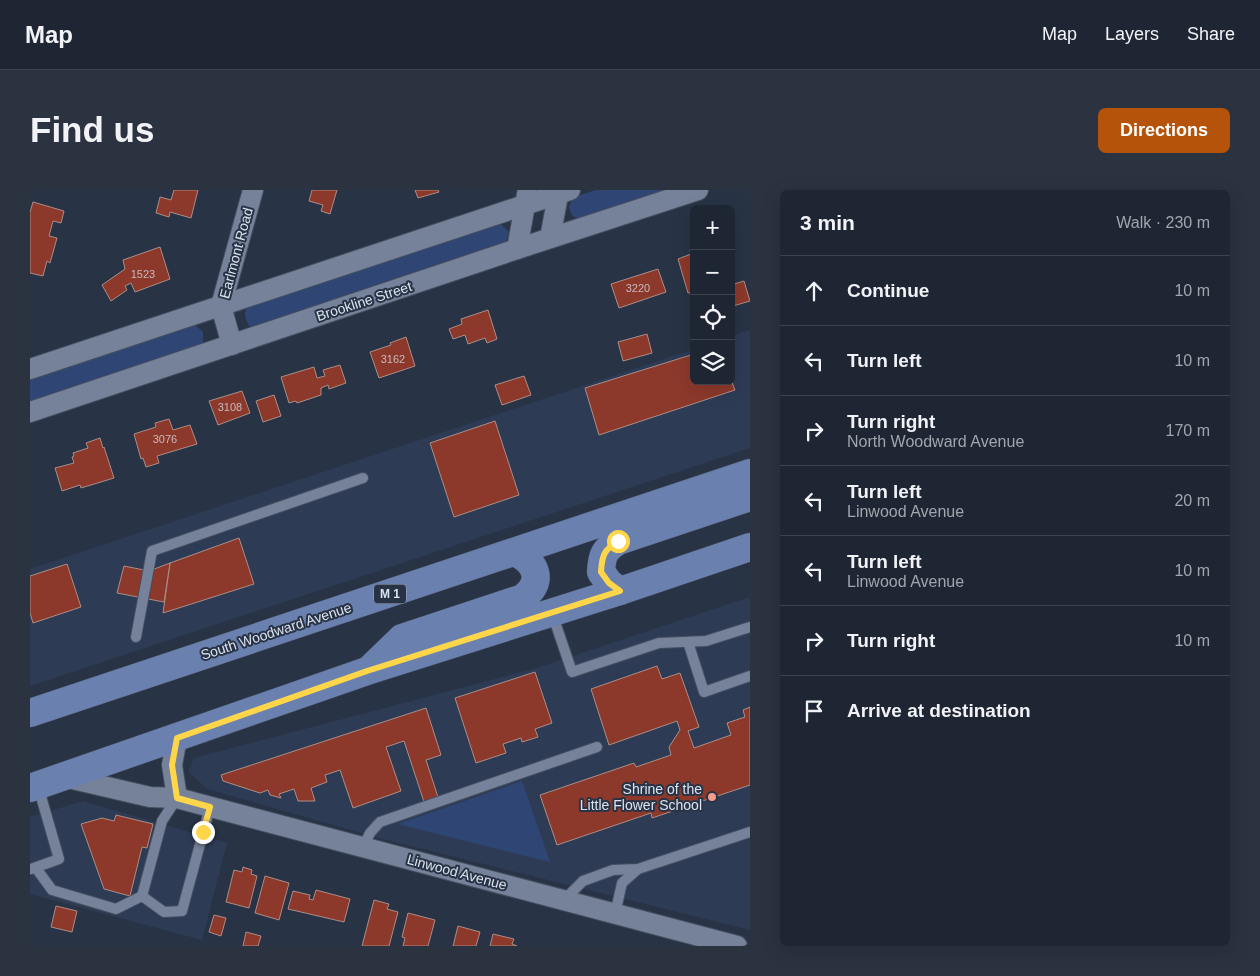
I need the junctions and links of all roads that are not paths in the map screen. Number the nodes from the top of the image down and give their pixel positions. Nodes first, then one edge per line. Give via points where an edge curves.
1 (253, 190) edge
2 (698, 190) edge
3 (562, 191) edge
4 (526, 198) edge
5 (550, 238) junction
6 (517, 249) junction
7 (221, 306) junction
8 (232, 345) junction
9 (30, 368) edge
10 (30, 412) edge
11 (750, 473) edge
12 (363, 478) dead end
13 (750, 497) edge
14 (750, 547) edge
15 (515, 552) junction
16 (620, 591) junction
17 (552, 612) junction
18 (750, 627) edge
19 (136, 637) dead end
20 (688, 642) junction
21 (367, 671) junction
22 (750, 676) edge
23 (30, 713) edge
24 (177, 738) junction
25 (597, 747) dead end
26 (64, 777) junction
27 (34, 787) edge
28 (177, 798) junction
29 (210, 807) junction
30 (750, 832) edge
31 (363, 847) junction
32 (33, 869) edge
33 (638, 870) junction
34 (142, 896) junction
35 (564, 900) junction
36 (615, 914) junction
37 (737, 946) edge

1 - 7 street, Earlmont Road
2 - 5 street, Brookline Street
3 - 4 street
3 - 5 street
4 - 6 street
4 - 7 street
5 - 6 street, Brookline Street
6 - 8 street, Brookline Street
7 - 8 street, Earlmont Road
7 - 9 street
8 - 10 street, Brookline Street
11 - 15 main road, South Woodward Avenue / M 1
12 - 19 lane via 152,551
13 - 16 main road via 610,546 604,553 601,572
14 - 16 main road
15 - 21 main road via 533,566 536,574 532,591 523,598 402,638
15 - 23 main road, South Woodward Avenue / M 1
16 - 17 main road
17 - 20 lane via 572,672 659,643
17 - 21 main road
18 - 20 lane via 706,641
20 - 22 lane via 704,692
21 - 24 main road
24 - 26 main road
24 - 28 street via 172,765
25 - 31 lane via 380,822
26 - 27 main road
26 - 28 street, Linwood Avenue via 150,797
27 - 32 lane via 59,859
28 - 29 street, Linwood Avenue
28 - 34 lane via 162,822
29 - 31 street, Linwood Avenue
29 - 34 lane via 182,911 164,912
30 - 33 lane
31 - 35 street, Linwood Avenue
32 - 34 lane via 52,890 116,909
33 - 35 lane via 613,870 583,881
33 - 36 lane via 622,884
35 - 36 street, Linwood Avenue
36 - 37 street, Linwood Avenue

